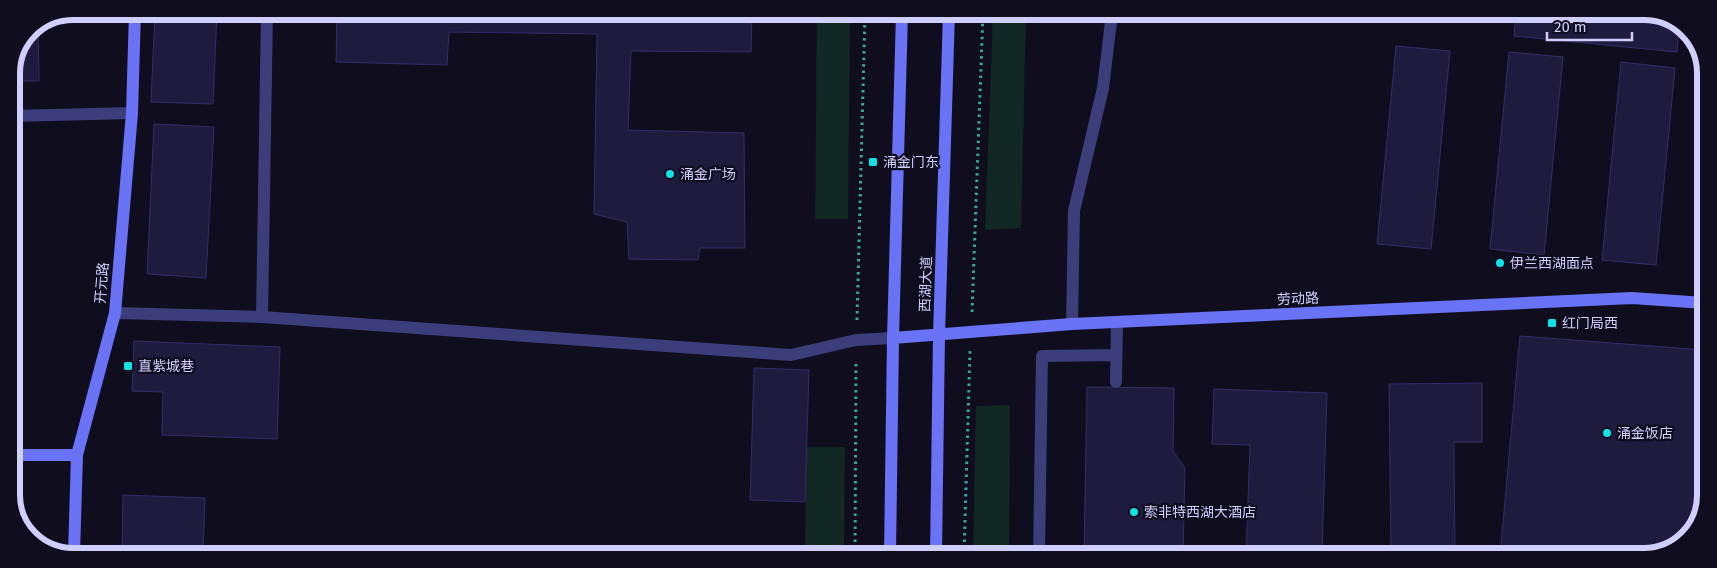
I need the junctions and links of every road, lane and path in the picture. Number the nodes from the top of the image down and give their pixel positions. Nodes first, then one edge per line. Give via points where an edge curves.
1 (135, 20) edge
2 (267, 20) edge
3 (865, 20) edge
4 (902, 20) edge
5 (949, 20) edge
6 (983, 20) edge
7 (1111, 20) edge
8 (132, 113) junction
9 (20, 116) edge
10 (1697, 303) edge
11 (115, 313) junction
12 (262, 317) junction
13 (1117, 322) junction
14 (1072, 324) junction
15 (971, 332) junction
16 (939, 335) junction
17 (893, 338) junction
18 (856, 340) junction
19 (1116, 355) junction
20 (1116, 382) dead end
21 (20, 455) edge
22 (77, 456) junction
23 (74, 548) edge
24 (855, 548) edge
25 (890, 548) edge
26 (936, 548) edge
27 (964, 548) edge
28 (1039, 548) edge

1 - 8 street, 开元路
2 - 12 street
3 - 18 path
4 - 17 street
5 - 16 street, 西湖大道
6 - 15 path
7 - 14 street via 1103,88 1074,211
8 - 9 street
8 - 11 street, 开元路
10 - 13 street, 劳动路 via 1632,298
11 - 12 street
11 - 22 street, 开元路
12 - 18 street via 792,355
13 - 14 street, 劳动路
13 - 19 street
14 - 15 street, 劳动路
15 - 16 street, 劳动路
15 - 27 path
16 - 17 street, 劳动路
16 - 26 street, 西湖大道
17 - 18 street
17 - 25 street
18 - 24 path
19 - 20 street
19 - 28 street via 1042,356
21 - 22 street
22 - 23 street, 开元路

